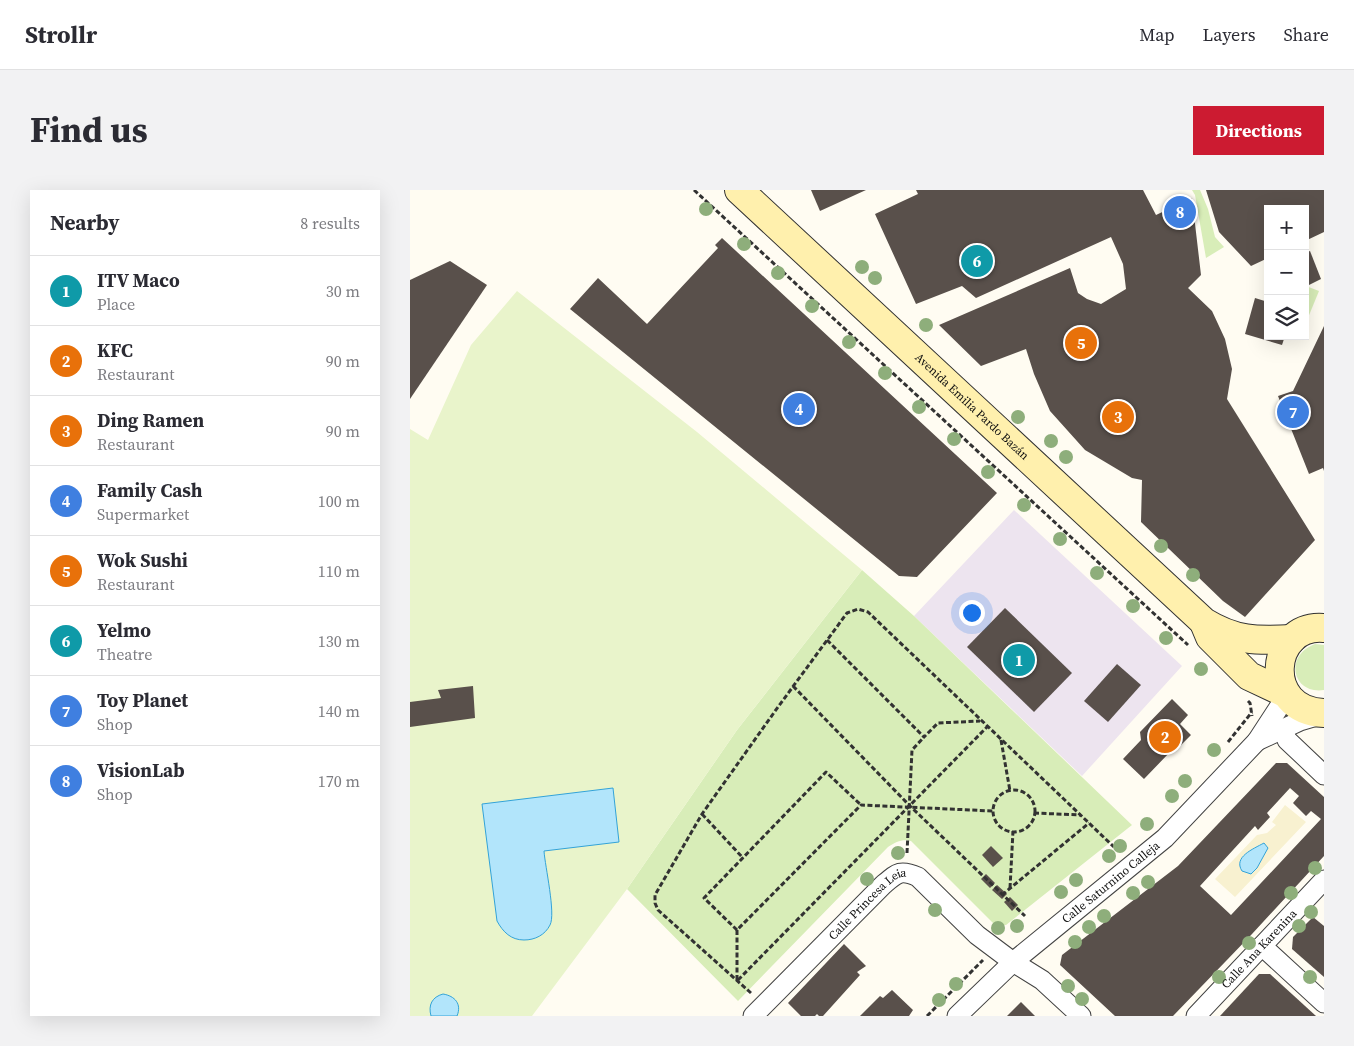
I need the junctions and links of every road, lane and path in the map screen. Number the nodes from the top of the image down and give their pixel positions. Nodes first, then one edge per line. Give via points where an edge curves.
1 (694, 190) edge
2 (739, 190) edge
3 (1204, 622) junction
4 (1323, 628) edge
5 (1292, 639) junction
6 (827, 640) junction
7 (1189, 646) dead end
8 (793, 686) junction
9 (1286, 694) junction
10 (1243, 696) dead end
11 (1252, 712) junction
12 (1324, 713) edge
13 (981, 721) junction
14 (988, 726) junction
15 (1284, 729) junction
16 (924, 737) junction
17 (1001, 739) junction
18 (1257, 741) junction
19 (1224, 747) dead end
20 (1324, 775) edge
21 (1010, 791) junction
22 (861, 805) junction
23 (910, 806) junction
24 (993, 811) junction
25 (1034, 813) junction
26 (702, 814) junction
27 (1081, 815) junction
28 (1089, 823) junction
29 (1013, 831) junction
30 (1114, 847) dead end
31 (907, 853) dead end
32 (743, 858) junction
33 (1324, 880) edge
34 (1010, 888) junction
35 (1002, 895) junction
36 (1025, 916) dead end
37 (737, 930) junction
38 (1262, 946) junction
39 (996, 950) junction
40 (1013, 962) junction
41 (737, 980) junction
42 (755, 997) dead end
43 (1324, 1003) edge
44 (753, 1016) edge
45 (927, 1016) edge
46 (957, 1016) edge
47 (1081, 1016) edge
48 (1196, 1016) edge

1 - 7 path
2 - 3 street, Avenida Emilia Pardo Bazán
3 - 5 street, Avenida Emilia Pardo Bazán via 1232,636 1259,641
3 - 9 street, Avenida Emilia Pardo Bazán via 1210,638 1249,676
4 - 5 street via 1310,629
5 - 9 street via 1283,653 1279,670
6 - 8 path
6 - 13 path via 847,613 858,609 868,612
6 - 16 path
8 - 23 path
8 - 26 path
9 - 12 street, Avenida Emilia Pardo Bazán via 1302,709
9 - 18 street, Calle Saturnino Calleja
10 - 11 path via 1250,703
11 - 18 path
11 - 19 path
12 - 15 street, Calle Saturnino Calleja
13 - 14 path
13 - 16 path via 938,723
14 - 17 path
14 - 23 path
15 - 18 street, Calle Saturnino Calleja
15 - 20 street via 1287,740
16 - 23 path via 912,750
17 - 21 path
17 - 27 path
18 - 40 street, Calle Saturnino Calleja via 1164,838
21 - 24 path via 997,798
21 - 25 path via 1021,791 1027,795 1032,800
22 - 23 path
22 - 32 path via 826,772
22 - 37 path
23 - 24 path
23 - 31 path
23 - 35 path
23 - 41 path
24 - 29 path via 1003,829
25 - 27 path
25 - 29 path via 1029,825 1023,830
26 - 32 path
26 - 41 path via 655,895 655,903 658,910
27 - 28 path
28 - 30 path
28 - 34 path
29 - 34 path
32 - 37 path via 704,898
33 - 38 street, Calle Ana Karenina
34 - 35 path
35 - 36 path
37 - 41 path
38 - 43 street
38 - 48 street, Calle Ana Karenina
39 - 40 street, Calle Princesa Leia
39 - 44 street, Calle Princesa Leia via 918,876 897,873
39 - 45 path
40 - 46 street, Calle Saturnino Calleja
40 - 47 street, Calle Princesa Leia via 1042,980
41 - 42 path

